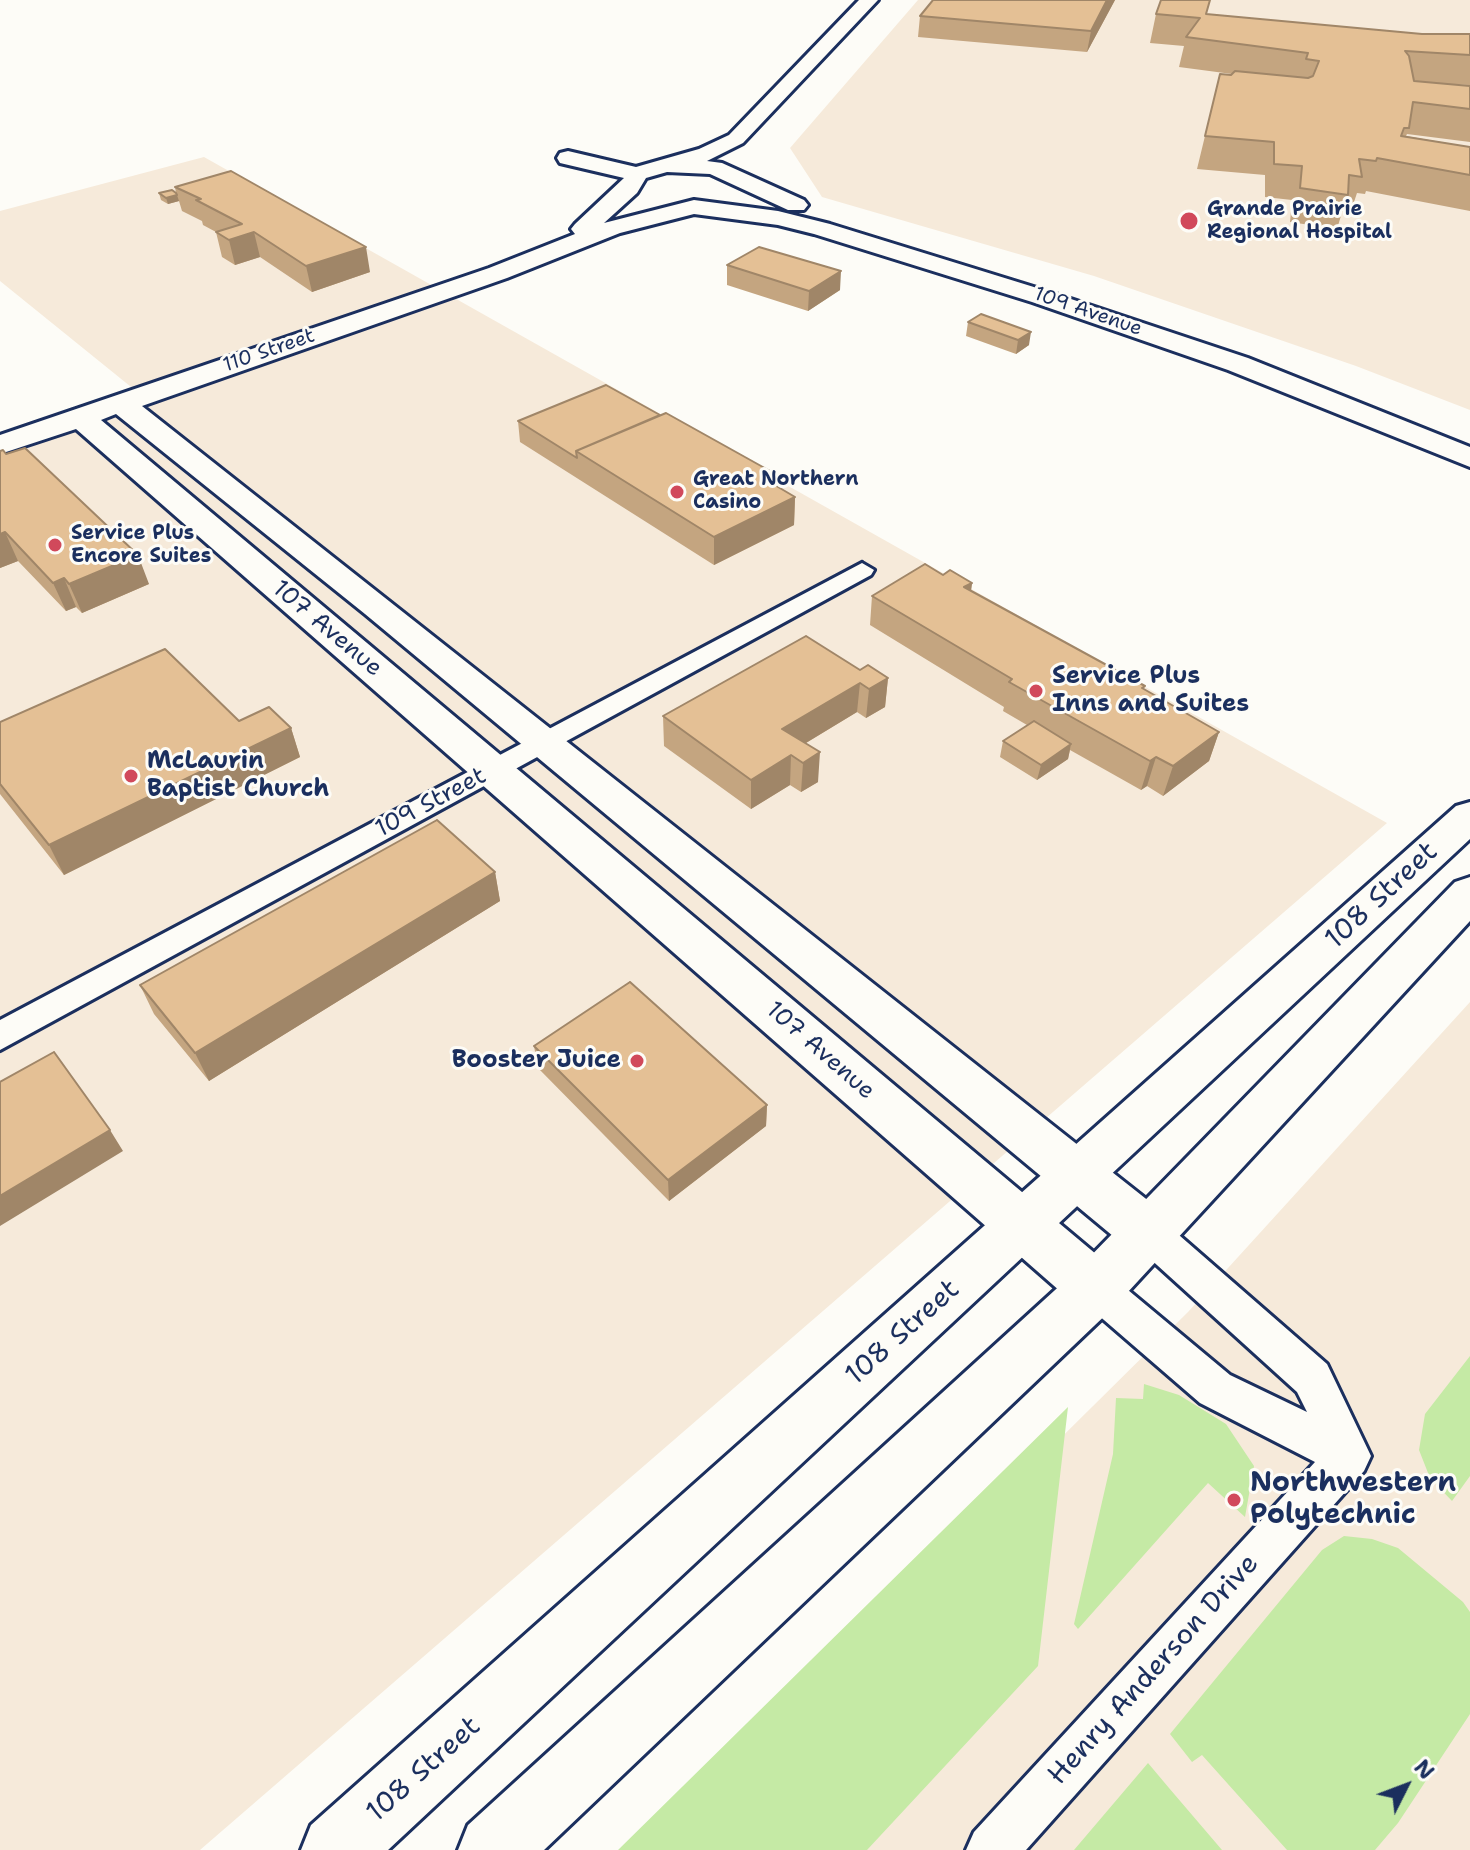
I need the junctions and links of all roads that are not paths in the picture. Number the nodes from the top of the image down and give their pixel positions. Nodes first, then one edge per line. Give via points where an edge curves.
1 (876, 5) edge
2 (818, 85) dead end
3 (568, 158) dead end
4 (666, 165) junction
5 (742, 175) junction
6 (633, 181) junction
7 (694, 207) junction
8 (537, 258) junction
9 (120, 403) junction
10 (80, 417) junction
11 (1470, 432) edge
12 (0, 445) edge
13 (1470, 458) edge
14 (322, 563) junction
15 (862, 570) dead end
16 (543, 743) junction
17 (493, 770) junction
18 (1470, 816) edge
19 (1470, 893) edge
20 (0, 1036) edge
21 (1078, 1175) junction
22 (1023, 1226) junction
23 (1150, 1234) junction
24 (1096, 1288) junction
25 (1349, 1456) junction
26 (336, 1850) edge
27 (493, 1850) edge
28 (992, 1850) edge

1 - 2 street
1 - 4 street via 736,139
3 - 6 street, 109 Avenue
4 - 5 street, 109 Avenue
4 - 6 street
5 - 7 street via 731,196
5 - 11 street, 109 Avenue via 794,205 1140,309
6 - 7 street, 109 Avenue via 632,194 652,203
6 - 8 street, 110 Street via 585,228
7 - 8 street, 110 Street via 640,218
7 - 13 street, 109 Avenue via 822,229 1041,297 1238,364
8 - 9 street, 110 Street
9 - 10 street, 110 Street
9 - 14 street, 107 Avenue
10 - 12 street, 110 Street
10 - 14 street via 130,430 268,538
10 - 17 street, 107 Avenue
14 - 16 street, 107 Avenue
15 - 16 street, 109 Street
16 - 17 street, 109 Street
16 - 21 street, 107 Avenue
17 - 20 street, 109 Street
17 - 22 street, 107 Avenue
18 - 21 street, 108 Street
19 - 23 street
21 - 22 street, 108 Street
21 - 23 street, 107 Avenue
22 - 24 street, 107 Avenue
22 - 26 street, 108 Street
23 - 24 street
23 - 25 street via 1312,1378
24 - 25 street, 107 Avenue via 1215,1389
24 - 27 street
25 - 28 street, Henry Anderson Drive

